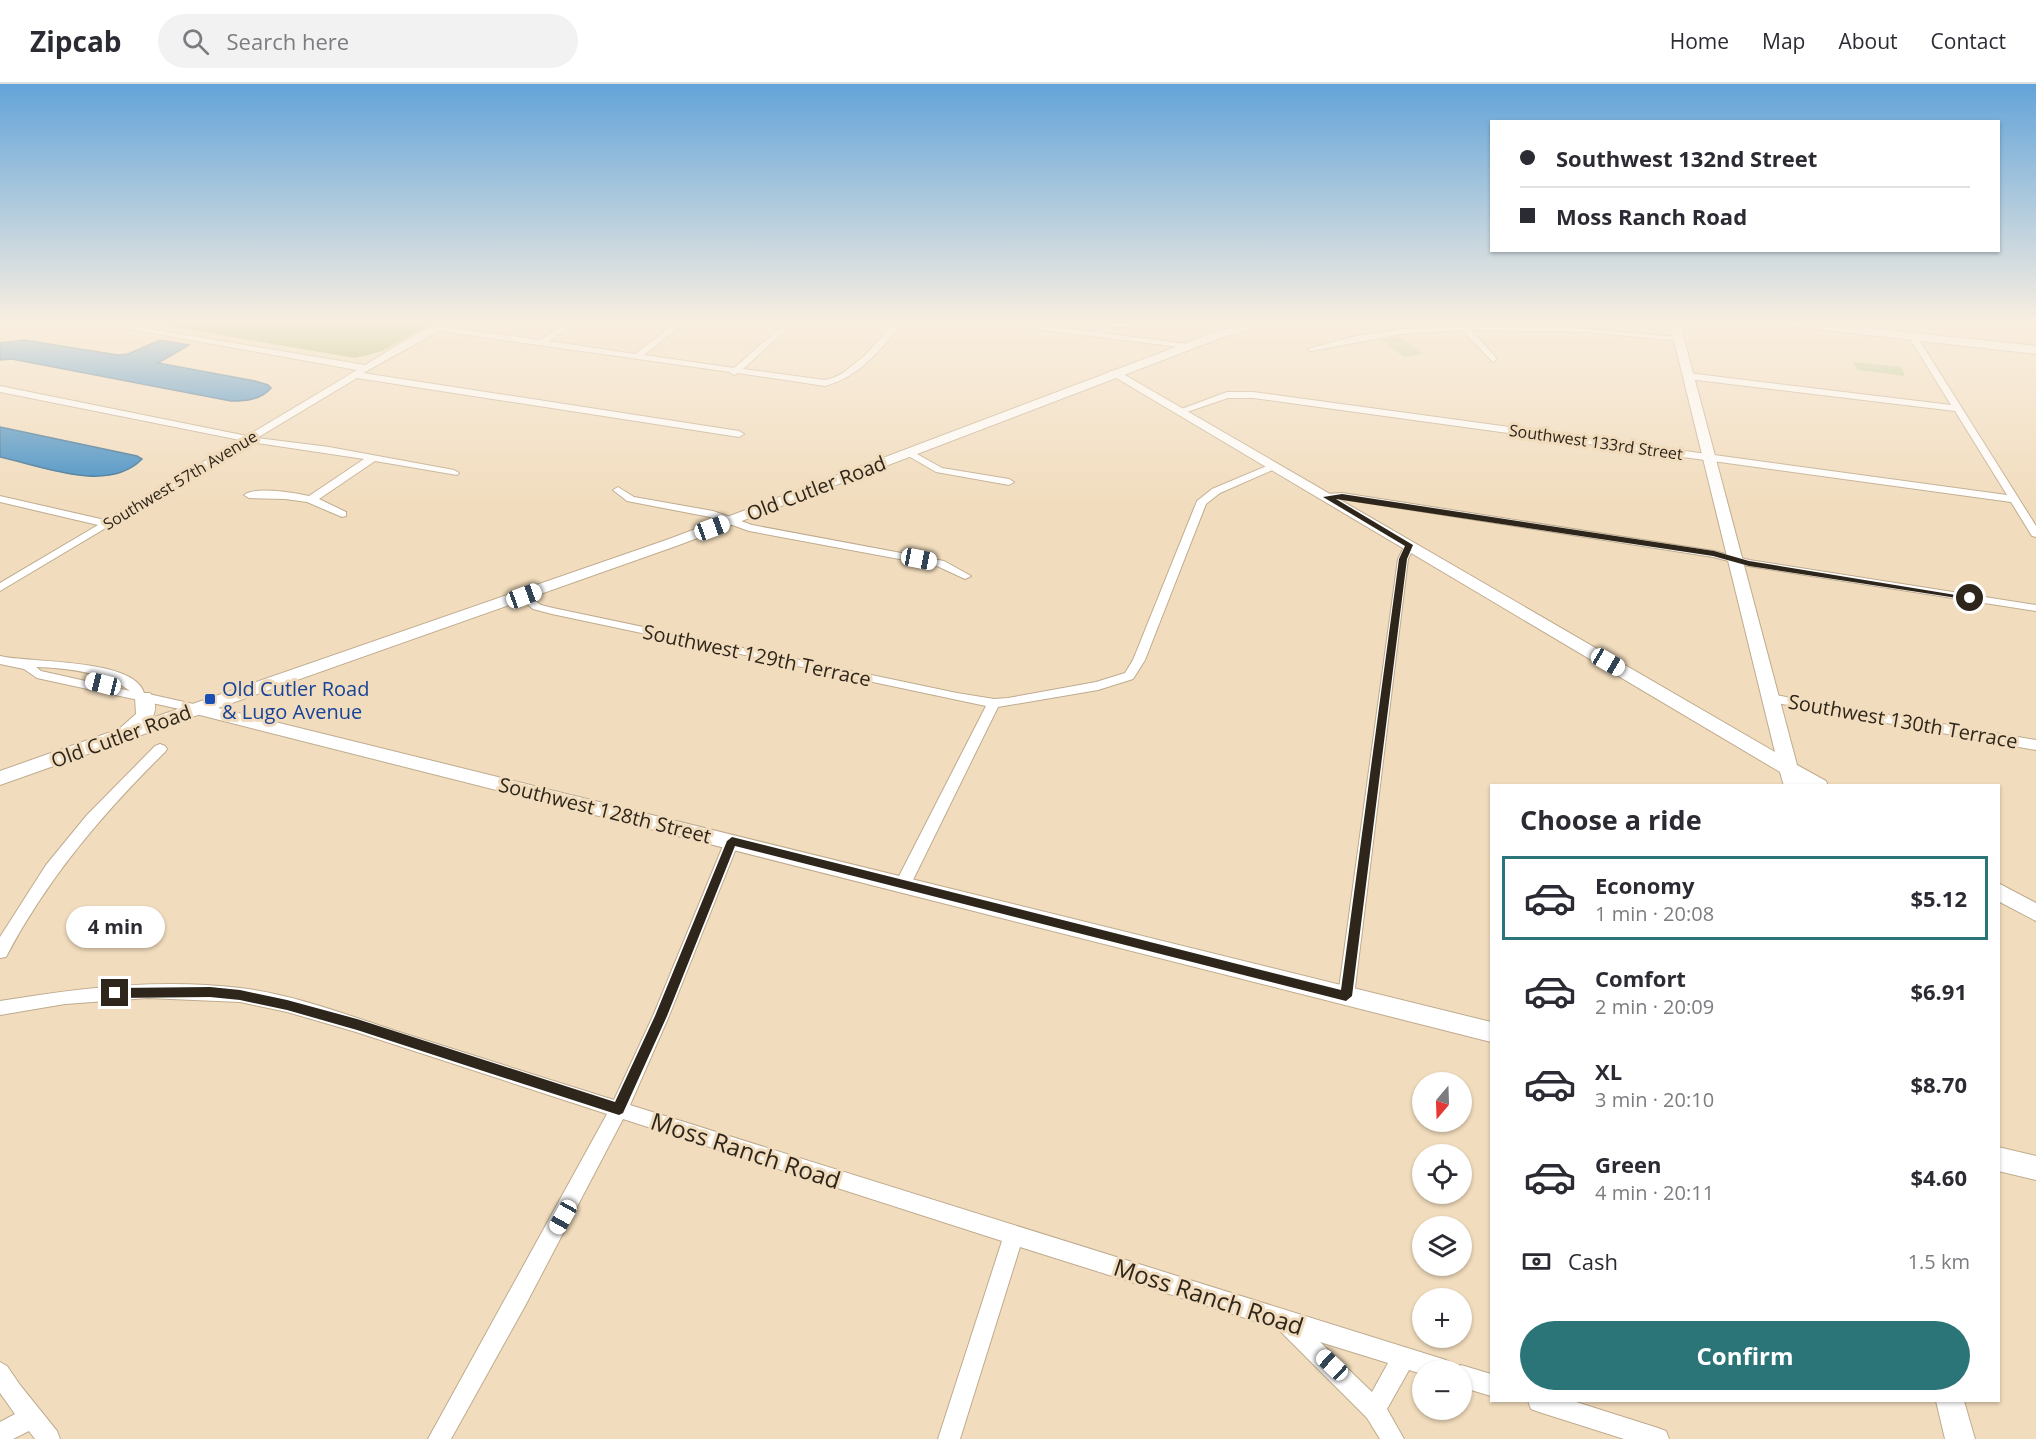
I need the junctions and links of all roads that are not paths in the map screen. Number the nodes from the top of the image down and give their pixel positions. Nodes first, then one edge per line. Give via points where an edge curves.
1 (343, 383) edge
2 (410, 383) edge
3 (1088, 383) edge
4 (1132, 383) edge
5 (1690, 383) edge
6 (1747, 383) edge
7 (1943, 383) edge
8 (0, 389) edge
9 (1959, 409) junction
10 (1181, 411) junction
11 (739, 434) dead end
12 (249, 439) junction
13 (908, 453) junction
14 (1708, 457) junction
15 (374, 458) junction
16 (1274, 466) junction
17 (454, 472) dead end
18 (1009, 482) dead end
19 (618, 490) dead end
20 (249, 495) dead end
21 (1327, 497) junction
22 (0, 499) edge
23 (2014, 499) junction
24 (311, 500) junction
25 (342, 514) dead end
26 (731, 521) junction
27 (108, 524) junction
28 (2036, 534) edge
29 (1410, 545) junction
30 (1734, 560) junction
31 (965, 576) dead end
32 (0, 588) edge
33 (524, 596) junction
34 (2036, 608) edge
35 (0, 660) edge
36 (15, 664) junction
37 (137, 695) junction
38 (1769, 698) junction
39 (994, 703) junction
40 (198, 709) junction
41 (119, 738) junction
42 (2036, 745) edge
43 (160, 749) dead end
44 (1787, 767) junction
45 (0, 778) edge
46 (1791, 784) edge
47 (1816, 784) edge
48 (732, 841) junction
49 (903, 884) junction
50 (2000, 892) edge
51 (2036, 913) edge
52 (0, 952) edge
53 (1346, 996) junction
54 (0, 1008) edge
55 (1490, 1032) edge
56 (619, 1109) junction
57 (2000, 1159) edge
58 (2036, 1168) edge
59 (1014, 1234) junction
60 (1281, 1318) junction
61 (1405, 1358) junction
62 (1412, 1360) edge
63 (0, 1373) edge
64 (1472, 1380) edge
65 (1490, 1386) edge
66 (1542, 1402) edge
67 (1950, 1402) edge
68 (1375, 1410) junction
69 (31, 1418) junction
70 (0, 1434) edge
71 (49, 1439) edge
72 (439, 1439) edge
73 (948, 1439) edge
74 (1393, 1439) edge
75 (1658, 1439) edge
76 (1960, 1439) edge

1 - 12 street, Southwest 57th Avenue
2 - 11 street
3 - 13 main road, Old Cutler Road
4 - 10 street
5 - 14 street
6 - 9 street
7 - 9 street
8 - 12 street
9 - 23 street
10 - 14 street, Southwest 133rd Street via 1227,395 1245,394
10 - 16 street
12 - 15 street
12 - 27 street, Southwest 57th Avenue
13 - 18 street via 944,472
13 - 26 main road, Old Cutler Road
14 - 23 street, Southwest 133rd Street
14 - 30 street
15 - 17 street
15 - 24 street
16 - 21 street
16 - 39 street, Southwest 129th Terrace via 1216,491 1201,503 1139,660 1129,676 1098,686
19 - 26 street via 631,499
20 - 24 street via 280,494
21 - 29 street
21 - 30 street
22 - 27 street
23 - 28 street
24 - 25 street
26 - 31 street via 749,528 940,563
26 - 33 main road, Old Cutler Road
27 - 32 street, Southwest 57th Avenue
29 - 44 street
29 - 53 street via 1403,559
30 - 34 street
30 - 38 street
33 - 39 street, Southwest 129th Terrace via 537,607 552,611
33 - 40 main road, Old Cutler Road
35 - 36 street, Southwest 128th Street
36 - 37 street, Southwest 128th Street via 37,674 112,693
36 - 37 street, Southwest 128th Street via 59,664 118,678 136,688
37 - 40 street, Southwest 128th Street
37 - 41 main road via 147,707 145,714
38 - 42 street, Southwest 130th Terrace
38 - 44 street
39 - 49 street
40 - 41 main road, Old Cutler Road
40 - 48 street, Southwest 128th Street
41 - 45 main road, Old Cutler Road
43 - 52 street via 111,796 76,838
44 - 46 street
44 - 47 street
48 - 49 street, Southwest 128th Street
48 - 56 street
49 - 53 street, Southwest 128th Street
50 - 51 street
53 - 55 street, Southwest 128th Street
54 - 56 street, Moss Ranch Road via 65,997 148,991 240,995 357,1025
56 - 59 street, Moss Ranch Road
56 - 72 street
57 - 58 street
59 - 60 street, Moss Ranch Road
59 - 73 street
60 - 61 street, Moss Ranch Road
60 - 68 street
61 - 62 street, Moss Ranch Road
61 - 68 street
63 - 69 street
64 - 65 street
66 - 75 street
67 - 76 street
68 - 74 street
69 - 70 street
69 - 71 street

